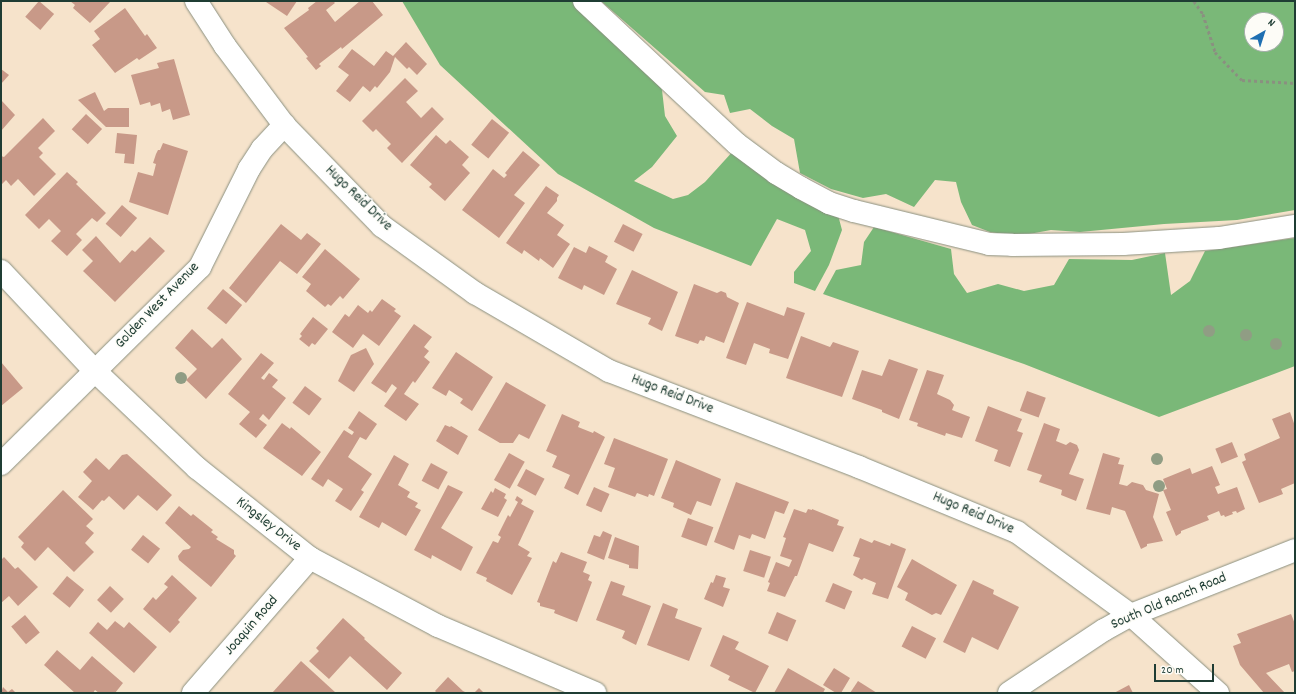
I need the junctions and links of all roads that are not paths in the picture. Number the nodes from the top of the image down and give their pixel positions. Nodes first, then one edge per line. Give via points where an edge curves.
1 (196, 1) edge
2 (584, 1) edge
3 (284, 125) junction
4 (1295, 226) edge
5 (1, 271) edge
6 (95, 371) junction
7 (1, 464) edge
8 (1295, 550) edge
9 (310, 558) junction
10 (1131, 615) junction
11 (587, 692) edge
12 (193, 693) edge
13 (1009, 693) edge
14 (1218, 693) edge

1 - 3 street, Hugo Reid Drive via 225,46
2 - 4 street via 737,144 801,188 829,203 854,211 989,244 1012,245 1123,244 1219,238
3 - 6 street, Golden West Avenue via 262,149 249,169 200,267
3 - 10 street, Hugo Reid Drive via 382,226 475,293 502,309 610,371 859,467 1017,532
5 - 6 street, Kingsley Drive
6 - 7 street, Golden West Avenue
6 - 9 street, Kingsley Drive via 198,468
8 - 10 street, South Old Ranch Road
9 - 11 street, Kingsley Drive via 438,626
9 - 12 street, Joaquin Road
10 - 13 street, South Old Ranch Road
10 - 14 street, Hugo Reid Drive

